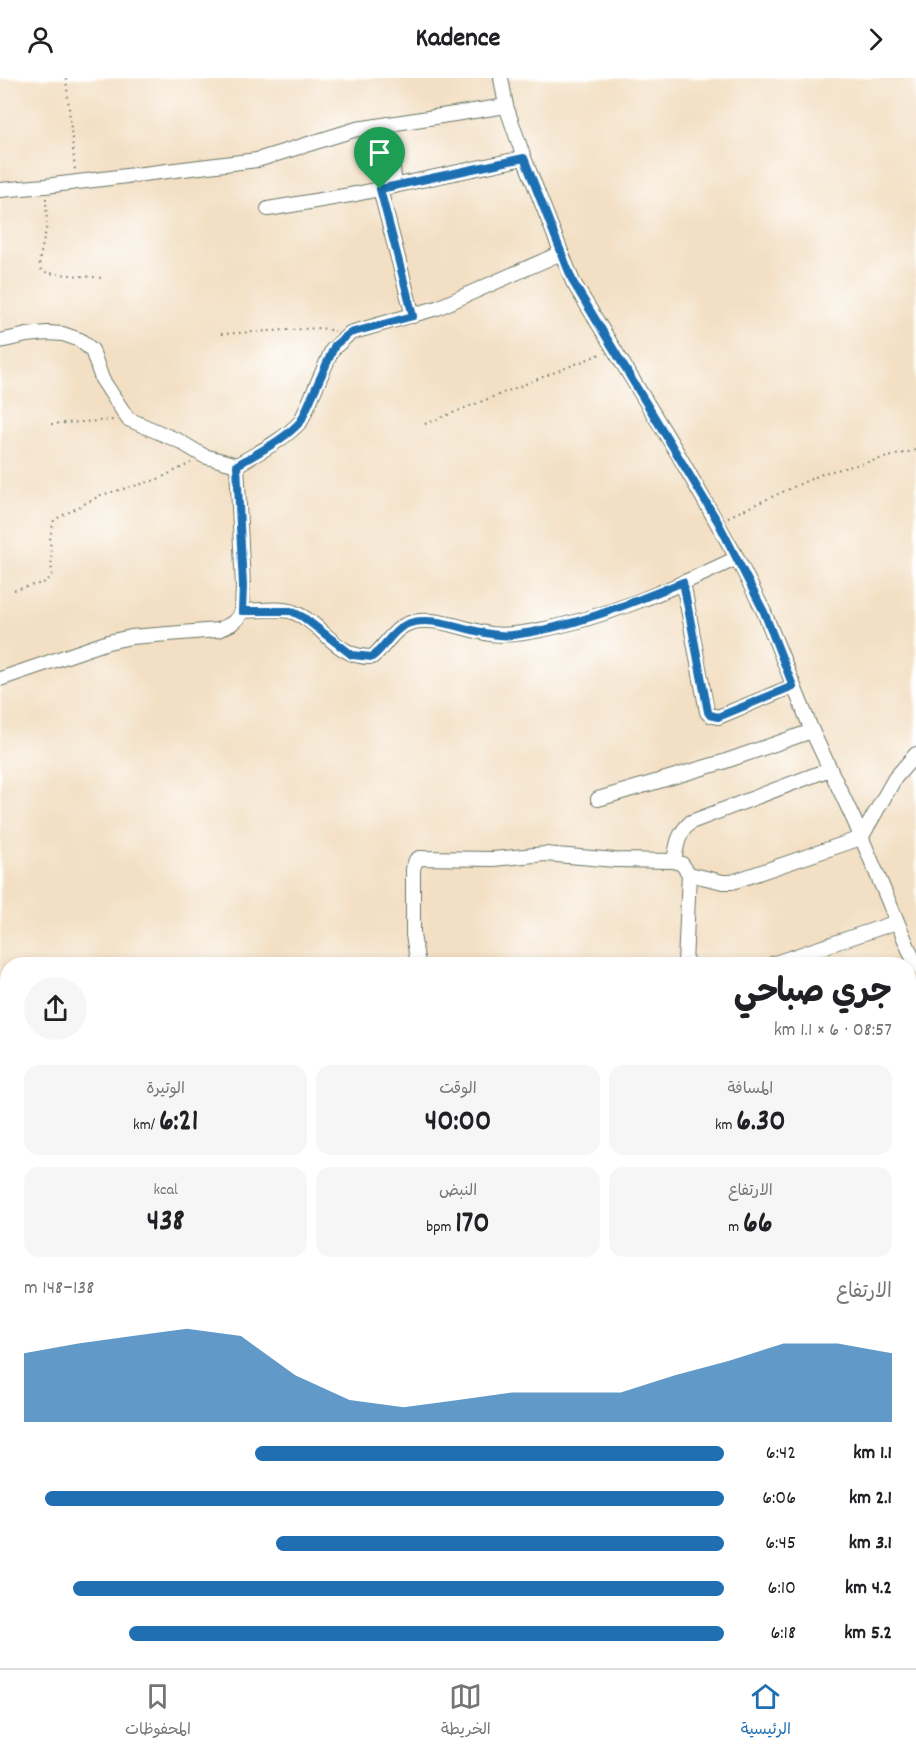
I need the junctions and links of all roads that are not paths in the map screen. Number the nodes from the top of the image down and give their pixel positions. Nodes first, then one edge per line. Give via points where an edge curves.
1 (501, 78) edge
2 (506, 106) junction
3 (388, 124) junction
4 (524, 158) junction
5 (395, 186) junction
6 (0, 189) edge
7 (380, 189) junction
8 (268, 209) dead end
9 (561, 253) junction
10 (413, 316) junction
11 (0, 341) edge
12 (237, 465) junction
13 (737, 558) junction
14 (683, 582) junction
15 (242, 611) junction
16 (0, 679) edge
17 (793, 686) junction
18 (812, 731) junction
19 (916, 754) edge
20 (830, 769) junction
21 (598, 799) dead end
22 (861, 838) junction
23 (674, 861) junction
24 (689, 874) junction
25 (897, 922) junction
26 (417, 957) edge
27 (685, 957) edge
28 (793, 957) edge
29 (912, 957) edge

1 - 2 street
2 - 3 street
2 - 4 street
3 - 5 street
3 - 6 street via 342,133 257,160
4 - 5 street
4 - 9 street
5 - 7 street
7 - 8 street
7 - 10 street
9 - 10 street
9 - 13 street via 573,282
10 - 12 street via 350,333 335,345 301,421
11 - 12 street via 47,333 80,340 92,350 102,379 128,418 204,456
12 - 15 street
13 - 14 street
13 - 17 street via 764,612
14 - 15 street via 602,614 511,635 418,621 397,630 372,657 352,655 291,611
14 - 17 street via 710,715 718,717
15 - 16 street via 231,624 218,630 108,642
17 - 18 street
18 - 20 street
18 - 21 street
19 - 22 street via 895,778
20 - 22 street
20 - 23 street via 691,822 681,830
22 - 24 street via 732,882
22 - 25 street
23 - 24 street via 687,868
23 - 26 street via 561,855 419,858 414,864 413,879
24 - 27 street
25 - 28 street
25 - 29 street

